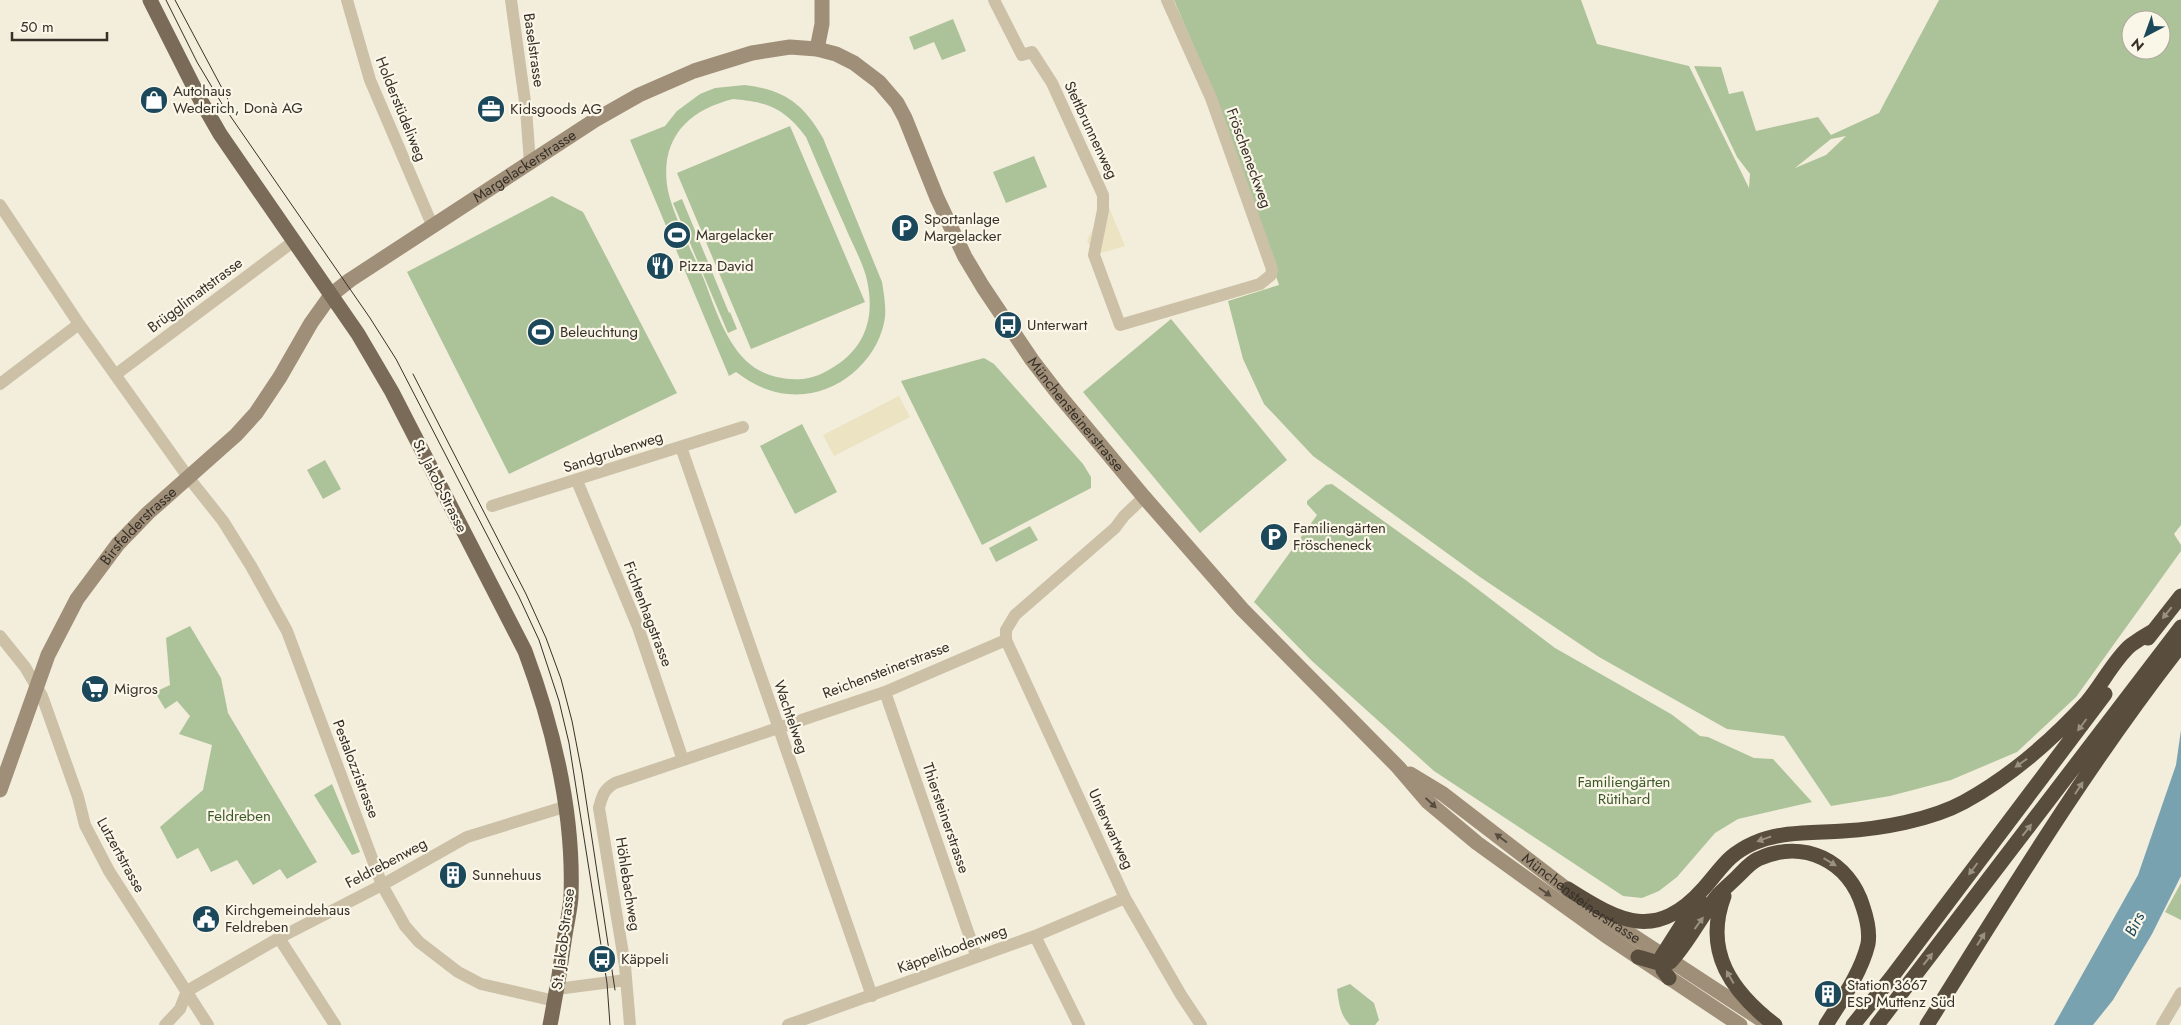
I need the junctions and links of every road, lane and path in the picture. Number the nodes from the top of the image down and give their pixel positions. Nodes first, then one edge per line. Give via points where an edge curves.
1 (150, 0) edge
2 (346, 0) edge
3 (511, 0) edge
4 (822, 0) edge
5 (994, 0) edge
6 (1167, 0) edge
7 (817, 49) junction
8 (530, 163) junction
9 (0, 205) edge
10 (433, 227) junction
11 (294, 241) junction
12 (331, 294) junction
13 (1218, 297) joint
14 (79, 324) junction
15 (115, 375) junction
16 (0, 384) edge
17 (743, 428) dead end
18 (682, 447) junction
19 (188, 477) junction
20 (577, 481) junction
21 (1144, 497) junction
22 (492, 506) dead end
23 (2181, 596) edge
24 (2181, 628) edge
25 (2153, 631) junction
26 (0, 636) edge
27 (1006, 640) junction
28 (2181, 645) edge
29 (37, 685) junction
30 (885, 692) junction
31 (778, 727) junction
32 (684, 760) junction
33 (1398, 767) junction
34 (0, 790) edge
35 (564, 807) junction
36 (599, 808) joint
37 (1732, 882) junction
38 (382, 885) junction
39 (1704, 888) junction
40 (1568, 889) junction
41 (1125, 898) junction
42 (1035, 936) junction
43 (279, 938) junction
44 (976, 955) junction
45 (1638, 957) junction
46 (1665, 961) junction
47 (1669, 978) junction
48 (626, 980) junction
49 (188, 992) junction
50 (2181, 993) edge
51 (556, 995) junction
52 (872, 996) junction
53 (165, 1025) edge
54 (208, 1025) edge
55 (335, 1025) edge
56 (550, 1025) edge
57 (630, 1025) edge
58 (788, 1025) edge
59 (1078, 1025) edge
60 (1201, 1025) edge
61 (1740, 1025) edge
62 (1769, 1025) edge
63 (1776, 1025) edge
64 (1826, 1025) edge
65 (1853, 1025) edge
66 (1877, 1025) edge
67 (1927, 1025) edge
68 (2162, 1025) edge

1 - 11 main road, St. Jakob-Strasse via 210,118
2 - 10 street, Holderstüdeliweg via 370,80
3 - 8 street, Baselstrasse
4 - 7 main road
5 - 13 street, Stettbrunnenweg via 1022,55 1032,52 1052,84 1103,195 1094,255 1120,325
6 - 13 street, Fröscheneckweg via 1211,98 1272,269 1271,275 1260,284
7 - 8 main road, Margelackerstrasse via 790,47 754,53 694,71 639,95
7 - 21 main road, Münchensteinerstrasse via 845,58 862,68 880,82 896,103 936,198 982,288 1053,388
8 - 10 main road, Margelackerstrasse
9 - 14 street, Pestalozzistrasse
10 - 12 main road, Margelackerstrasse
11 - 12 main road, St. Jakob-Strasse
11 - 15 street, Brügglimattstrasse
12 - 19 main road, Birsfelderstrasse via 256,413
12 - 35 main road, St. Jakob-Strasse via 392,392 525,651 555,749
14 - 15 street, Pestalozzistrasse
14 - 16 street
15 - 19 street, Pestalozzistrasse
17 - 18 street, Sandgrubenweg
18 - 20 street, Sandgrubenweg
18 - 31 street, Wachtelweg
19 - 29 main road, Birsfelderstrasse via 148,513 97,570 74,604
19 - 38 street, Pestalozzistrasse via 223,521 287,631
20 - 22 street, Sandgrubenweg
20 - 32 street, Fichtenhagstrasse via 638,627
21 - 27 street via 1115,528 1015,615 1006,630
21 - 33 main road, Münchensteinerstrasse via 1242,609
23 -> 25 highway
66 -> 24 highway
25 -> 39 highway via 2130,646 2087,702 2031,756 1963,803 1893,824 1766,838 1741,849 1724,862
25 -> 65 highway
26 - 29 street, Lutzertstrasse
27 - 30 street, Reichensteinerstrasse
27 - 41 street, Unterwartweg
67 -> 28 highway via 2096,762
29 - 34 main road, Birsfelderstrasse
29 - 49 street, Lutzertstrasse via 51,717 85,825 128,902
30 - 31 street, Reichensteinerstrasse
30 - 44 street, Thiersteinerstrasse
31 - 32 street, Reichensteinerstrasse
31 - 52 street, Wachtelweg
32 - 36 street, Reichensteinerstrasse via 615,783 602,795
40 -> 33 main road, Münchensteinerstrasse via 1443,794
33 -> 45 main road, Münchensteinerstrasse via 1428,802 1477,843
35 - 38 street, Feldrebenweg via 467,837
35 - 51 main road, St. Jakob-Strasse via 571,899
36 - 48 street, Höhlebachweg
46 -> 37 highway
63 -> 37 highway via 1735,985 1720,954 1716,923
37 -> 64 highway via 1757,860 1785,852 1819,856 1834,862 1848,876 1858,892 1868,925 1868,943 1857,970
38 - 43 street, Feldrebenweg
38 - 51 street, Pestalozzistrasse via 405,926 419,942 458,972 481,984
39 - 40 highway via 1674,914 1646,922 1633,922 1613,915
39 - 46 highway
40 - 46 main road, Münchensteinerstrasse
41 - 42 street, Käppelibodenweg
41 - 60 street, Unterwartweg
42 - 44 street, Käppelibodenweg
42 - 59 street
43 - 49 street, Feldrebenweg
43 - 55 street
44 - 52 street, Käppelibodenweg
45 - 46 highway
45 - 47 main road, Münchensteinerstrasse
46 - 47 highway
46 - 62 main road, Münchensteinerstrasse
47 - 61 main road, Münchensteinerstrasse
48 - 51 street
48 - 57 street, Höhlebachweg
49 - 53 street, Feldrebenweg via 180,1009
49 - 54 street, Lutzertstrasse
50 - 68 street
51 - 56 main road, St. Jakob-Strasse
52 - 58 street, Käppelibodenweg

